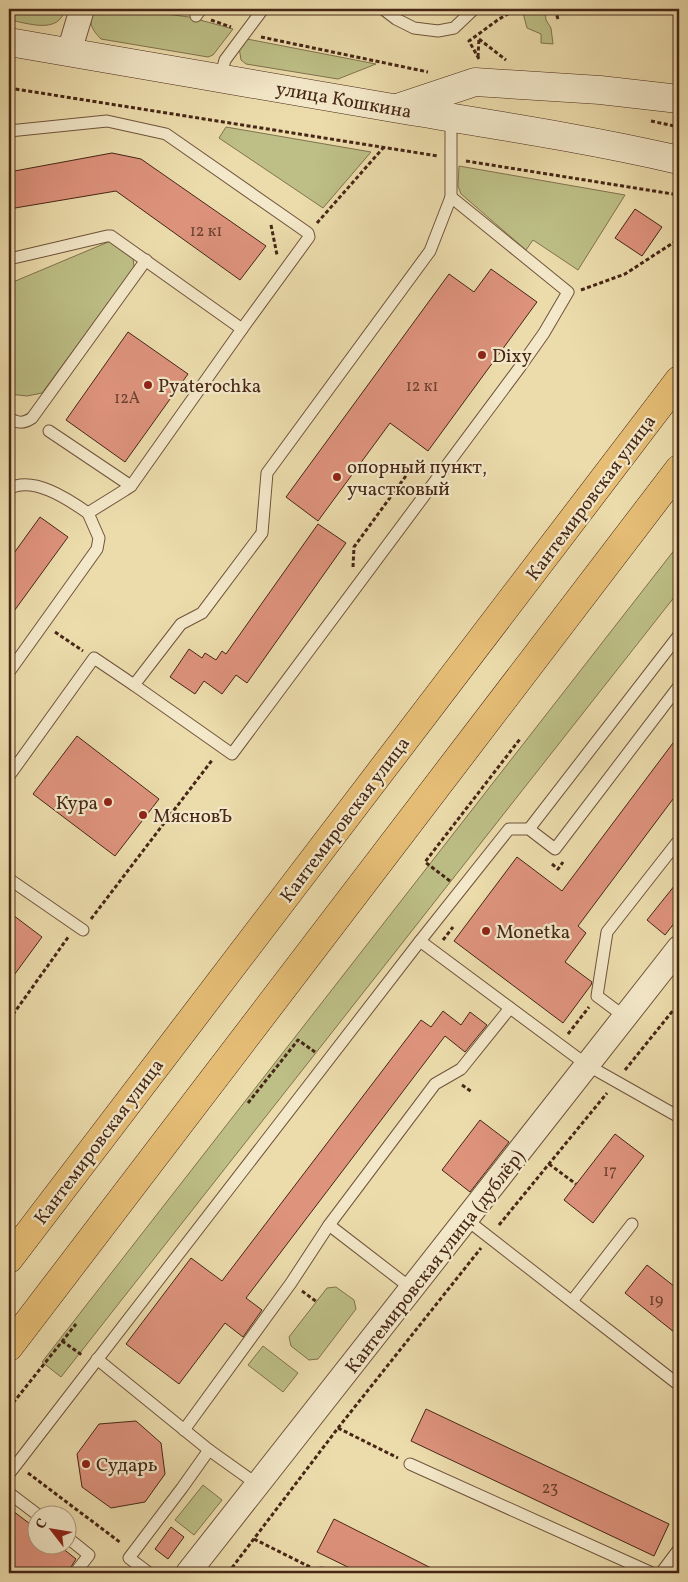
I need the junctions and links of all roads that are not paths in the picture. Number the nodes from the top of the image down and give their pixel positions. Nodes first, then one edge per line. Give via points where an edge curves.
1 (82, 9) edge
2 (263, 9) edge
3 (383, 9) edge
4 (474, 9) edge
5 (9, 42) edge
6 (69, 52) junction
7 (220, 78) junction
8 (679, 100) edge
9 (394, 109) junction
10 (451, 117) junction
11 (9, 131) edge
12 (679, 160) edge
13 (451, 197) junction
14 (9, 259) edge
15 (146, 260) junction
16 (242, 329) junction
17 (679, 380) edge
18 (9, 418) edge
19 (49, 431) dead end
20 (679, 469) edge
21 (131, 486) junction
22 (9, 489) edge
23 (88, 513) junction
24 (679, 635) edge
25 (9, 672) edge
26 (134, 685) junction
27 (679, 686) edge
28 (9, 776) edge
29 (529, 829) junction
30 (679, 840) edge
31 (9, 879) edge
32 (80, 928) road end
33 (420, 941) junction
34 (679, 948) edge
35 (510, 1008) junction
36 (626, 1017) junction
37 (588, 1065) junction
38 (679, 1116) edge
39 (467, 1220) junction
40 (632, 1224) dead end
41 (329, 1225) junction
42 (9, 1259) edge
43 (412, 1289) junction
44 (572, 1301) junction
45 (9, 1347) edge
46 (95, 1361) junction
47 (679, 1386) edge
48 (184, 1430) junction
49 (208, 1450) junction
50 (410, 1464) road end
51 (9, 1474) edge
52 (258, 1485) junction
53 (9, 1493) edge
54 (28, 1507) edge
55 (78, 1546) edge
56 (679, 1549) edge
57 (75, 1573) edge
58 (149, 1573) edge
59 (188, 1573) edge
60 (652, 1573) edge
61 (661, 1573) edge

1 - 6 street
2 - 7 lane via 225,60
3 - 4 lane via 414,28 438,31 454,28
5 - 6 main road, улица Кошкина
6 - 7 main road, улица Кошкина
7 - 9 main road, улица Кошкина
8 - 9 main road via 600,90 475,82
9 - 10 main road, улица Кошкина
10 - 12 main road, улица Кошкина via 619,146
10 - 13 lane
11 - 16 lane via 107,121 166,134 308,233 309,237
13 - 26 lane via 430,251 267,473 262,533 202,613 181,624
13 - 26 lane via 568,292 544,333 232,754
14 - 15 lane via 111,236
15 - 16 lane
15 - 18 lane via 32,418 20,423
16 - 21 lane
17 - 42 main road, Кантемировская улица
19 - 21 lane
20 - 45 main road
21 - 23 lane
22 - 23 lane via 31,484 68,500
23 - 25 lane via 99,538 97,549
24 - 29 lane
26 - 28 lane via 94,658
27 - 29 lane via 555,849
29 - 33 lane via 509,829
30 - 36 lane via 607,932 597,996
31 - 32 lane
33 - 35 lane
33 - 46 lane
34 - 36 street, Кантемировская улица (дублёр)
35 - 37 lane
35 - 41 lane via 461,1069 434,1084
36 - 37 street, Кантемировская улица (дублёр)
37 - 38 lane
37 - 39 street, Кантемировская улица (дублёр)
39 - 43 street, Кантемировская улица (дублёр)
39 - 44 lane
40 - 44 lane
41 - 43 lane
41 - 48 lane
43 - 52 street, Кантемировская улица (дублёр)
44 - 47 lane
46 - 48 lane
46 - 51 lane
48 - 49 lane
49 - 52 lane
49 - 58 lane via 130,1558
50 - 60 lane
52 - 59 street, Кантемировская улица (дублёр)
53 - 54 lane
55 - 57 lane via 89,1554
56 - 61 lane

